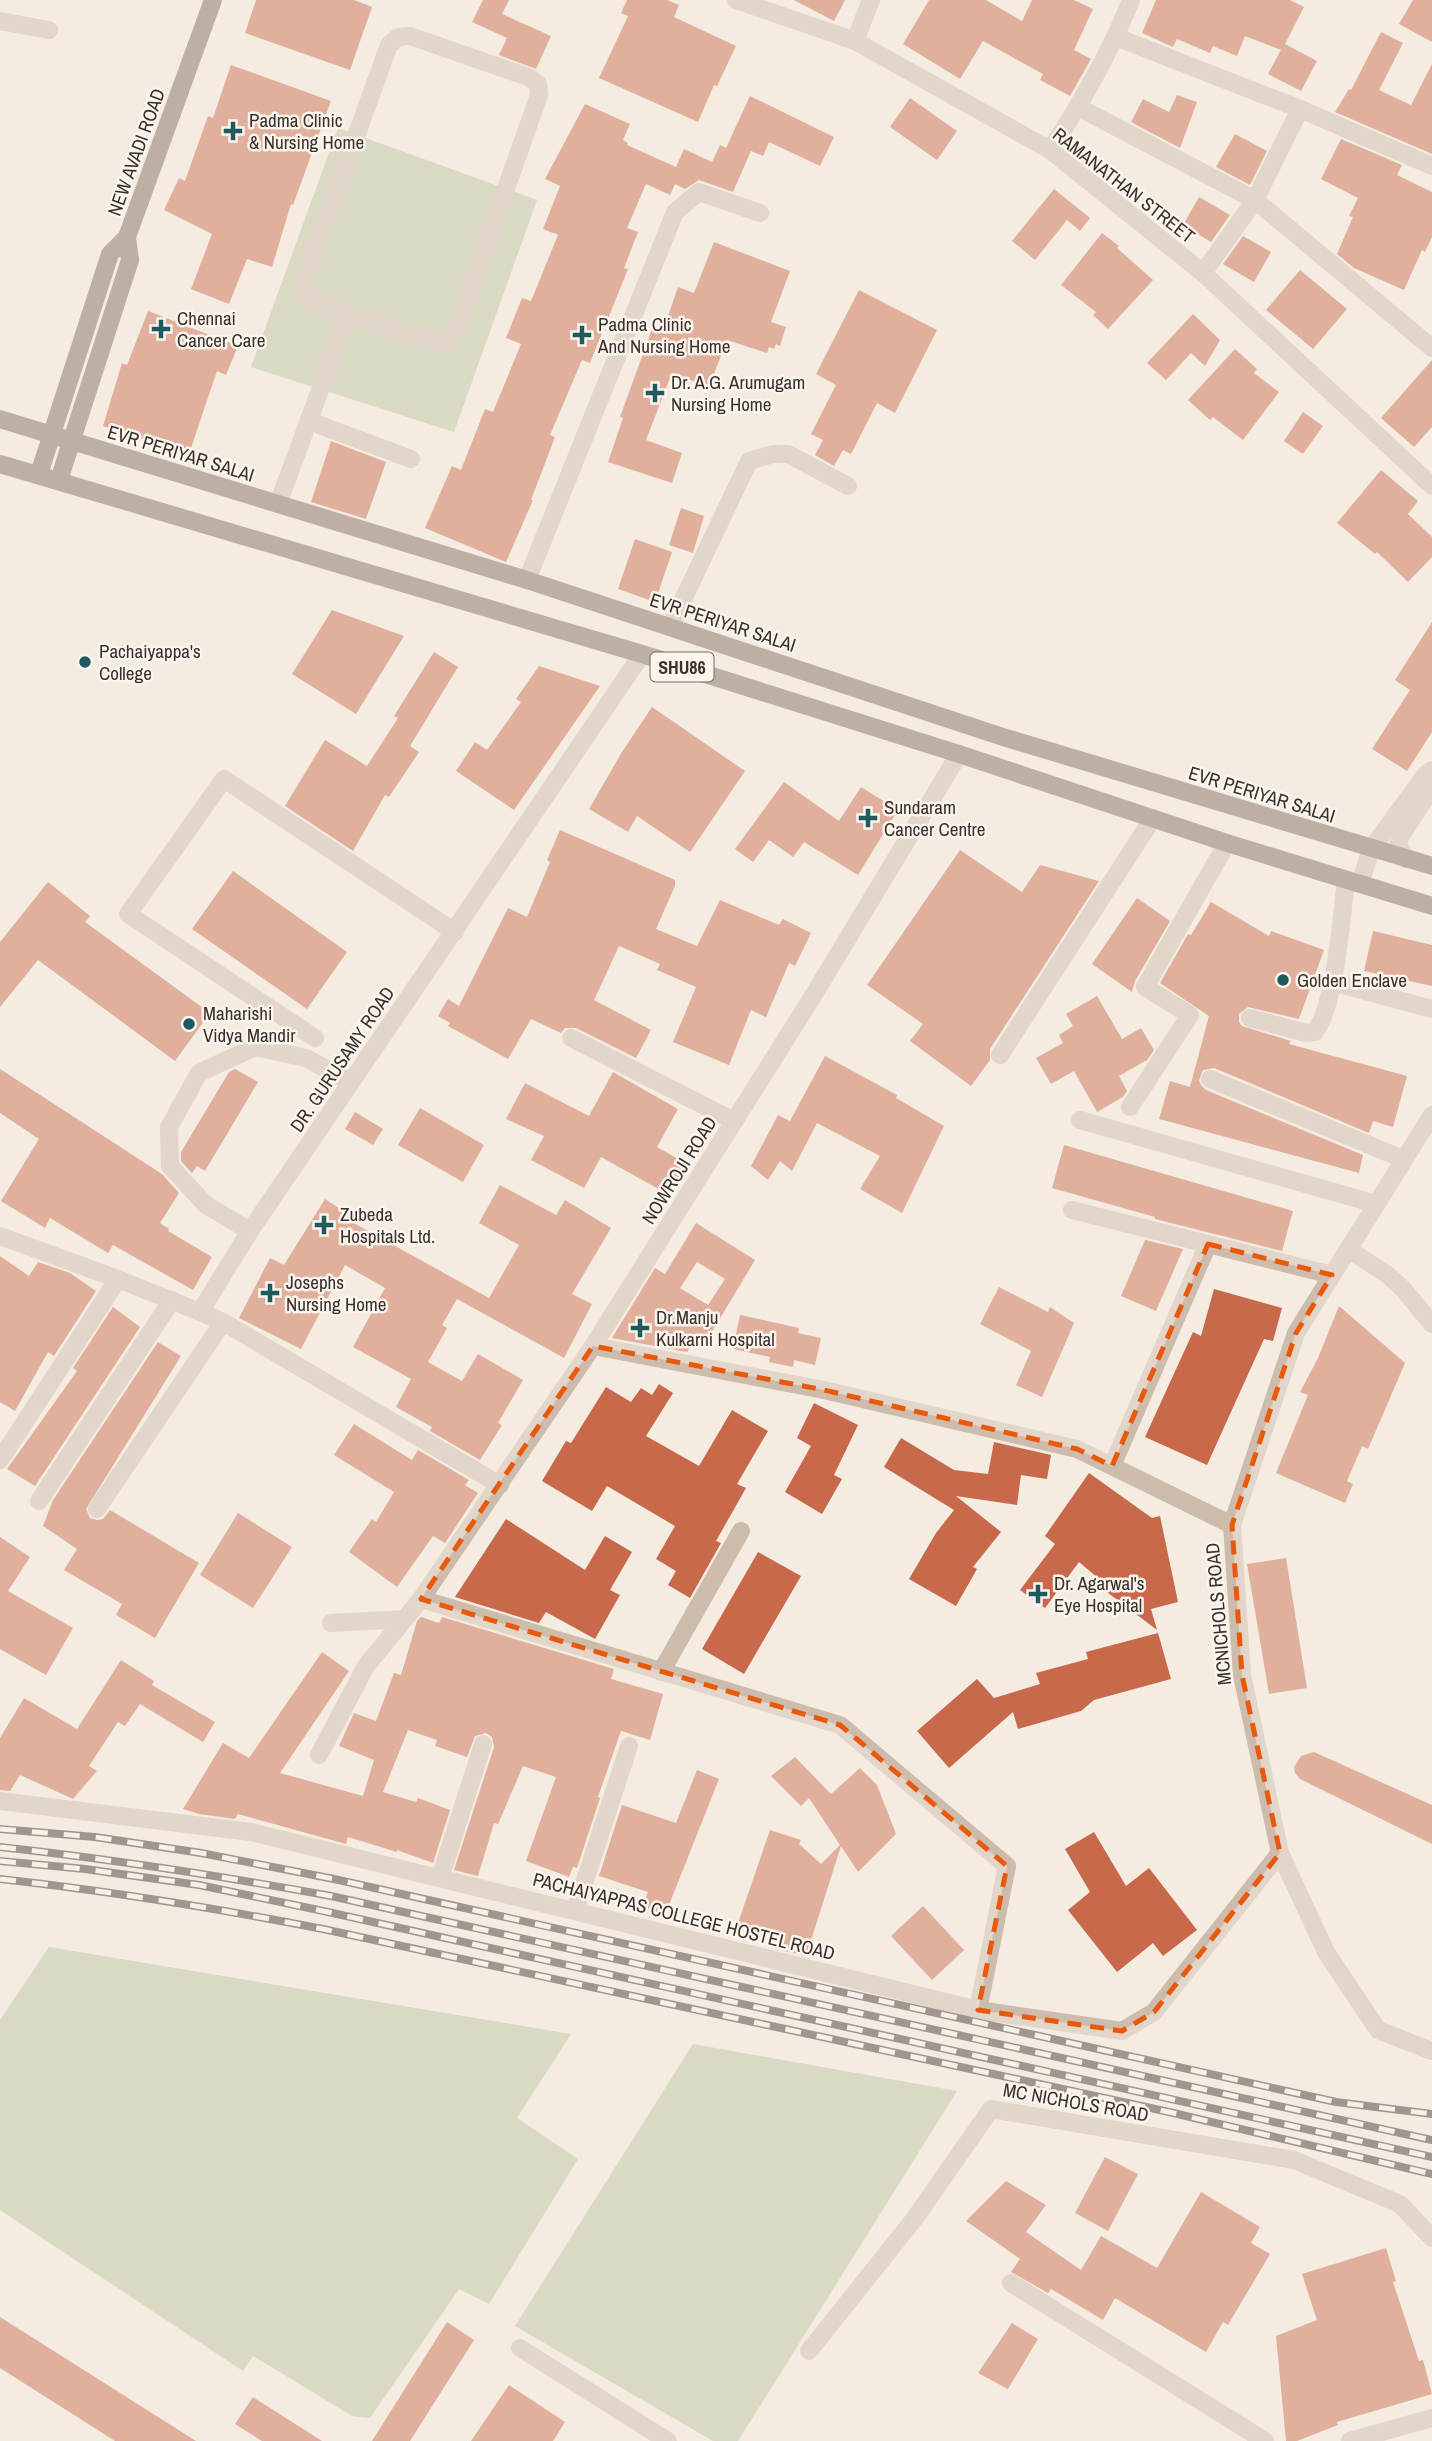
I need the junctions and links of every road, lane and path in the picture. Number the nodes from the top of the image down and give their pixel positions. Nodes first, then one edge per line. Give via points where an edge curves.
1 (214, 0) edge
2 (736, 0) edge
3 (871, 0) edge
4 (1131, 0) edge
5 (0, 21) edge
6 (49, 30) dead end
7 (1116, 37) junction
8 (855, 41) junction
9 (1078, 107) junction
10 (1300, 109) junction
11 (1050, 149) junction
12 (1432, 166) edge
13 (1255, 200) junction
14 (760, 213) dead end
15 (127, 237) junction
16 (1203, 273) junction
17 (348, 314) junction
18 (1432, 348) edge
19 (0, 419) edge
20 (309, 421) junction
21 (51, 435) junction
22 (71, 441) junction
23 (411, 459) dead end
24 (0, 464) edge
25 (39, 474) junction
26 (59, 480) junction
27 (848, 486) dead end
28 (1432, 486) edge
29 (278, 504) junction
30 (527, 580) junction
31 (670, 627) junction
32 (642, 654) junction
33 (959, 754) junction
34 (1432, 770) edge
35 (1432, 788) edge
36 (1153, 818) junction
37 (1227, 843) junction
38 (1371, 849) junction
39 (1406, 859) junction
40 (1432, 866) edge
41 (1353, 882) junction
42 (1432, 906) edge
43 (456, 932) junction
44 (1332, 982) junction
45 (1432, 1009) edge
46 (1250, 1018) dead end
47 (315, 1038) dead end
48 (571, 1038) dead end
49 (1000, 1055) dead end
50 (1210, 1079) dead end
51 (351, 1082) junction
52 (1130, 1107) dead end
53 (1432, 1115) edge
54 (1080, 1120) dead end
55 (734, 1121) junction
56 (1425, 1141) edge
57 (1403, 1159) junction
58 (1376, 1203) junction
59 (1072, 1210) dead end
60 (250, 1231) junction
61 (0, 1237) edge
62 (1208, 1244) junction
63 (1348, 1249) junction
64 (1332, 1275) junction
65 (118, 1279) junction
66 (172, 1300) junction
67 (200, 1312) junction
68 (223, 1322) junction
69 (1432, 1324) edge
70 (593, 1346) junction
71 (0, 1460) edge
72 (1112, 1466) junction
73 (500, 1485) junction
74 (39, 1501) dead end
75 (97, 1509) dead end
76 (1232, 1525) junction
77 (741, 1531) dead end
78 (421, 1600) junction
79 (405, 1619) junction
80 (331, 1623) dead end
81 (661, 1672) junction
82 (483, 1744) dead end
83 (629, 1746) dead end
84 (319, 1755) dead end
85 (0, 1801) edge
86 (1280, 1853) junction
87 (440, 1878) junction
88 (575, 1911) junction
89 (978, 2010) junction
90 (1432, 2051) edge
91 (1432, 2238) edge
92 (1011, 2283) dead end
93 (520, 2348) dead end
94 (809, 2351) dead end
95 (1432, 2418) edge
96 (668, 2441) edge
97 (1265, 2441) edge
98 (1350, 2441) edge

1 - 15 main road, NEW AVADI ROAD
2 - 8 street, RAMANATHAN STREET
3 - 8 street
4 - 7 street
5 - 6 street
7 - 9 street
7 - 10 street
8 - 11 street, RAMANATHAN STREET
9 - 11 street
9 - 13 street
10 - 12 street
10 - 13 street
11 - 16 street, RAMANATHAN STREET
13 - 16 street
13 - 18 street
14 - 30 street via 699,192 674,212
15 - 21 main road, NEW AVADI ROAD via 110,254
15 - 22 main road via 130,260
16 - 28 street, RAMANATHAN STREET
17 - 17 street via 436,342 450,340 539,95 538,84 410,36 398,37 388,45 303,283 306,294 317,304
17 - 20 street
19 - 21 main road, EVR PERIYAR SALAI / SHU86
20 - 23 street
20 - 29 street
21 - 22 main road, EVR PERIYAR SALAI / SHU86
21 - 25 main road, NEW AVADI ROAD
22 - 26 main road
22 - 29 main road, EVR PERIYAR SALAI / SHU86
24 - 25 main road, SHU86
25 - 26 main road, SHU86
26 - 32 main road, SHU86
27 - 31 street via 788,454 749,460
29 - 30 main road, EVR PERIYAR SALAI / SHU86
30 - 31 main road, EVR PERIYAR SALAI / SHU86
31 - 38 main road, EVR PERIYAR SALAI / SHU86 via 1003,737
32 - 33 main road, SHU86
32 - 43 street, DR. GURUSAMY ROAD
33 - 36 main road, SHU86
33 - 55 street, NOWROJI ROAD
34 - 38 street
35 - 39 street via 1400,837 1400,851
36 - 37 main road, SHU86
36 - 49 street
37 - 41 main road, SHU86
37 - 52 street via 1145,987 1190,1015
38 - 39 main road, EVR PERIYAR SALAI / SHU86
38 - 41 street
39 - 40 main road, EVR PERIYAR SALAI / SHU86
41 - 42 main road, SHU86
41 - 44 street
43 - 47 street via 224,779 128,914
43 - 51 street, DR. GURUSAMY ROAD
44 - 45 street
44 - 46 street via 1326,1014 1315,1032
48 - 55 street
50 - 57 street
51 - 60 street, DR. GURUSAMY ROAD
51 - 60 street via 306,1058 255,1047 199,1073 169,1127 170,1166 206,1205
53 - 56 street, MCNICHOLS ROAD
54 - 58 street
55 - 70 street, NOWROJI ROAD
56 - 57 street, MCNICHOLS ROAD
57 - 58 street, MCNICHOLS ROAD
58 - 63 street, MCNICHOLS ROAD
59 - 62 street
60 - 67 street, DR. GURUSAMY ROAD
61 - 65 street
62 - 64 street
62 - 72 street
63 - 64 street, MCNICHOLS ROAD
63 - 69 street via 1388,1275
64 - 76 street, MCNICHOLS ROAD via 1296,1333
65 - 66 street
65 - 71 street
66 - 67 street
66 - 74 street
67 - 68 street
68 - 73 street
68 - 75 street
70 - 72 street via 837,1393 1077,1449
70 - 73 street, NOWROJI ROAD
72 - 76 street
73 - 78 street, NOWROJI ROAD
76 - 86 street, MCNICHOLS ROAD via 1242,1675
77 - 81 street
78 - 79 street, NOWROJI ROAD
78 - 81 street
79 - 80 street
79 - 84 street, NOWROJI ROAD via 366,1666
81 - 89 street via 839,1725 1007,1866
82 - 87 street
83 - 88 street
85 - 87 street, PACHAIYAPPAS COLLEGE HOSTEL ROAD via 251,1832
86 - 89 street, PACHAIYAPPAS COLLEGE HOSTEL ROAD via 1154,2012 1122,2031
86 - 90 street, MCNICHOLS ROAD via 1326,1952 1378,2030
87 - 88 street, PACHAIYAPPAS COLLEGE HOSTEL ROAD
88 - 89 street, PACHAIYAPPAS COLLEGE HOSTEL ROAD
91 - 94 street, MC NICHOLS ROAD via 1400,2204 1294,2160 991,2109 915,2218
92 - 97 street
93 - 96 street
95 - 98 street

